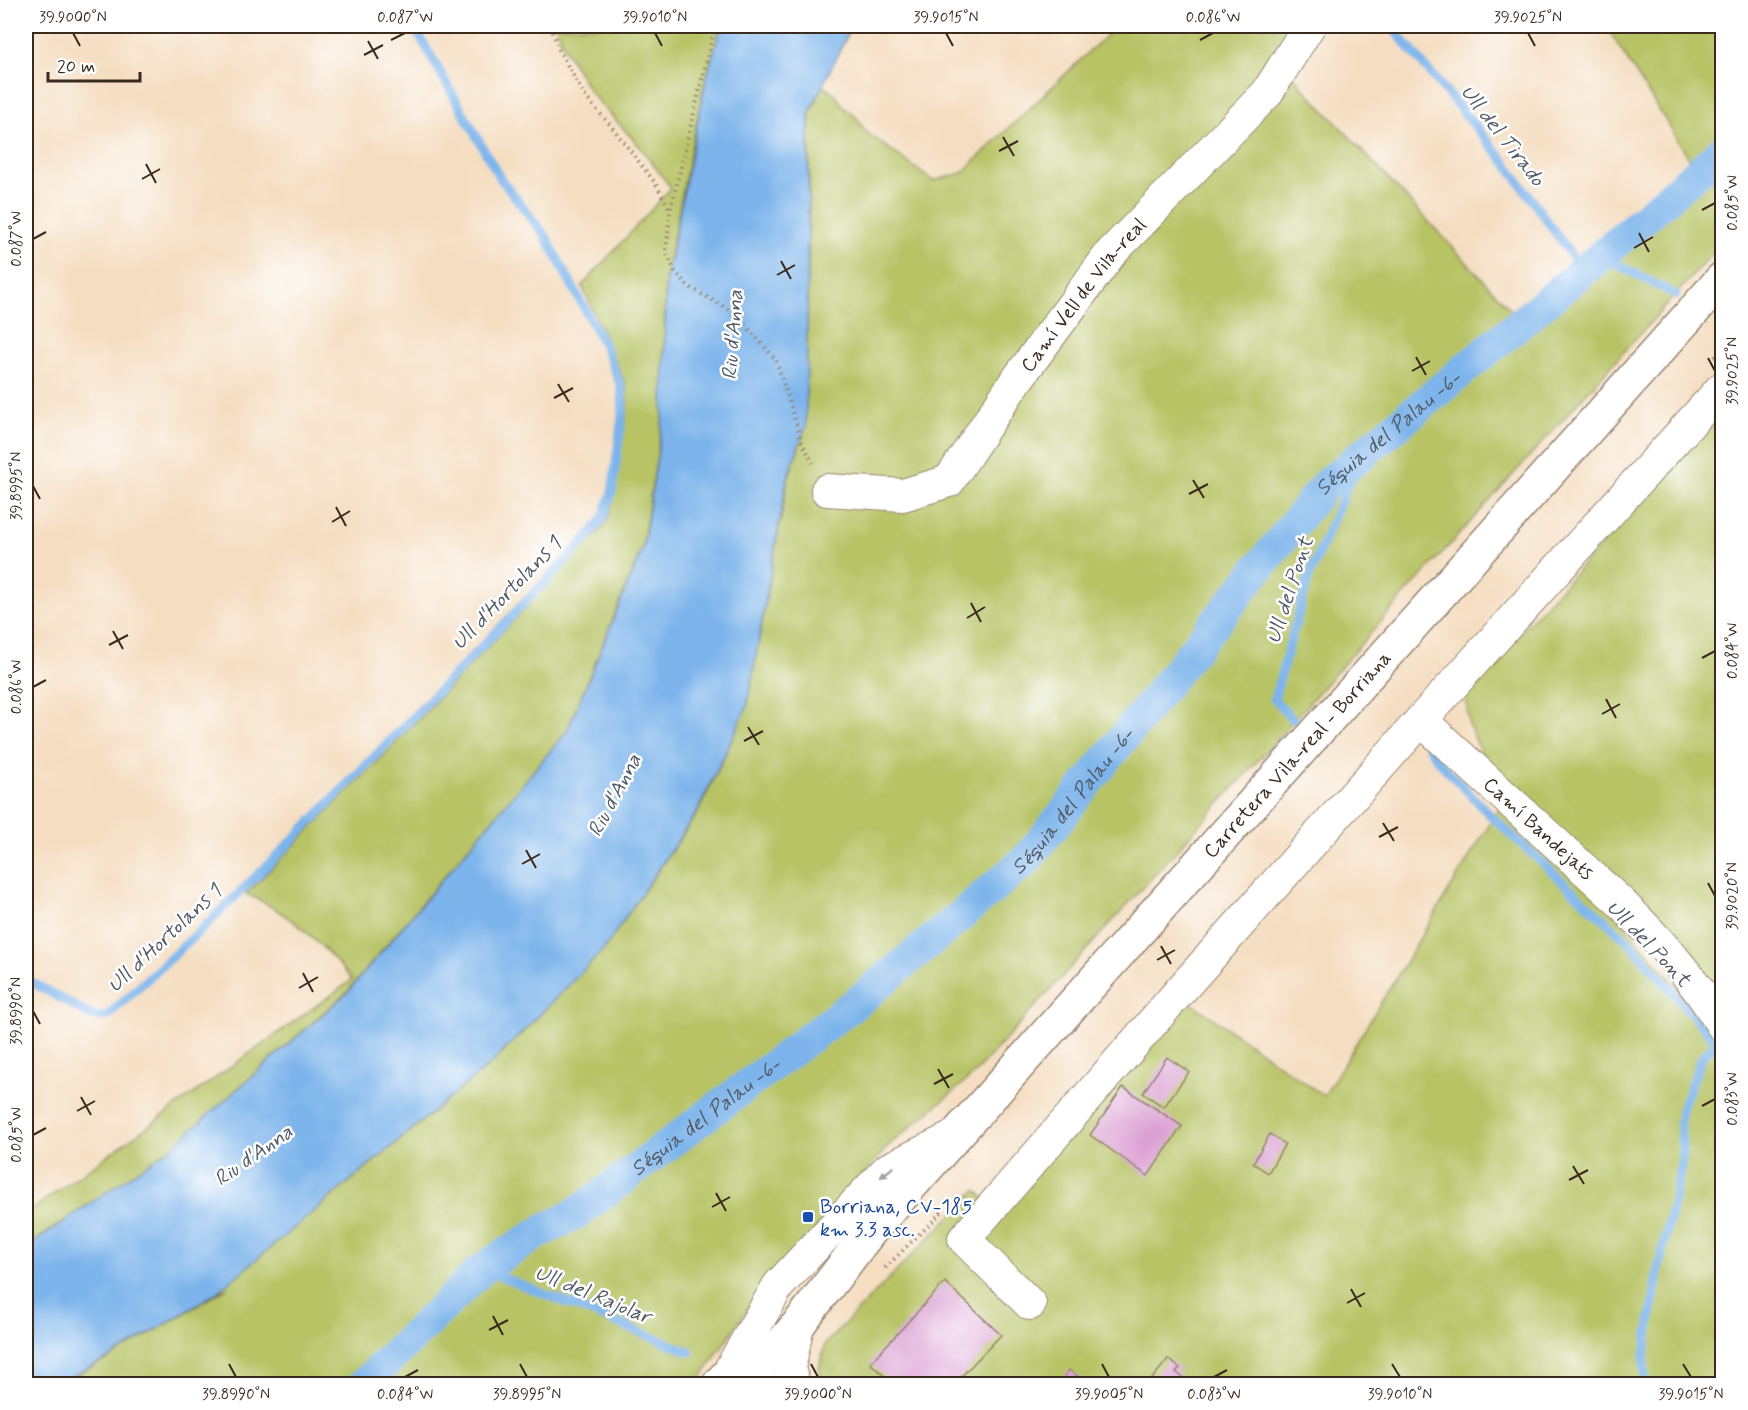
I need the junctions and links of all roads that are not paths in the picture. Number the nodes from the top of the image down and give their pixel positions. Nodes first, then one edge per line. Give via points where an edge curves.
1 (1309, 26) edge
2 (1722, 279) edge
3 (1722, 388) edge
4 (827, 490) road end
5 (1421, 720) junction
6 (1722, 1025) edge
7 (957, 1135) junction
8 (872, 1230) junction
9 (1030, 1304) dead end
10 (798, 1325) junction
11 (731, 1381) edge
12 (794, 1384) edge

1 - 4 street, Camí Vell de Vila-real via 1267,93 1111,253 1013,385 949,481 903,495
2 - 7 main road, Carretera Vila-real - Borriana
3 - 5 street
5 - 6 street, Camí Bandejats via 1644,926 1688,976
5 - 9 street via 964,1239
7 - 8 main road, Carretera Vila-real - Borriana
7 -> 11 street via 888,1169 778,1286
8 - 10 main road, Carretera Vila-real - Borriana
8 - 11 main road, Carretera Vila-real - Borriana via 784,1312
10 - 11 main road, Carretera Vila-real - Borriana
10 - 12 street via 789,1369

